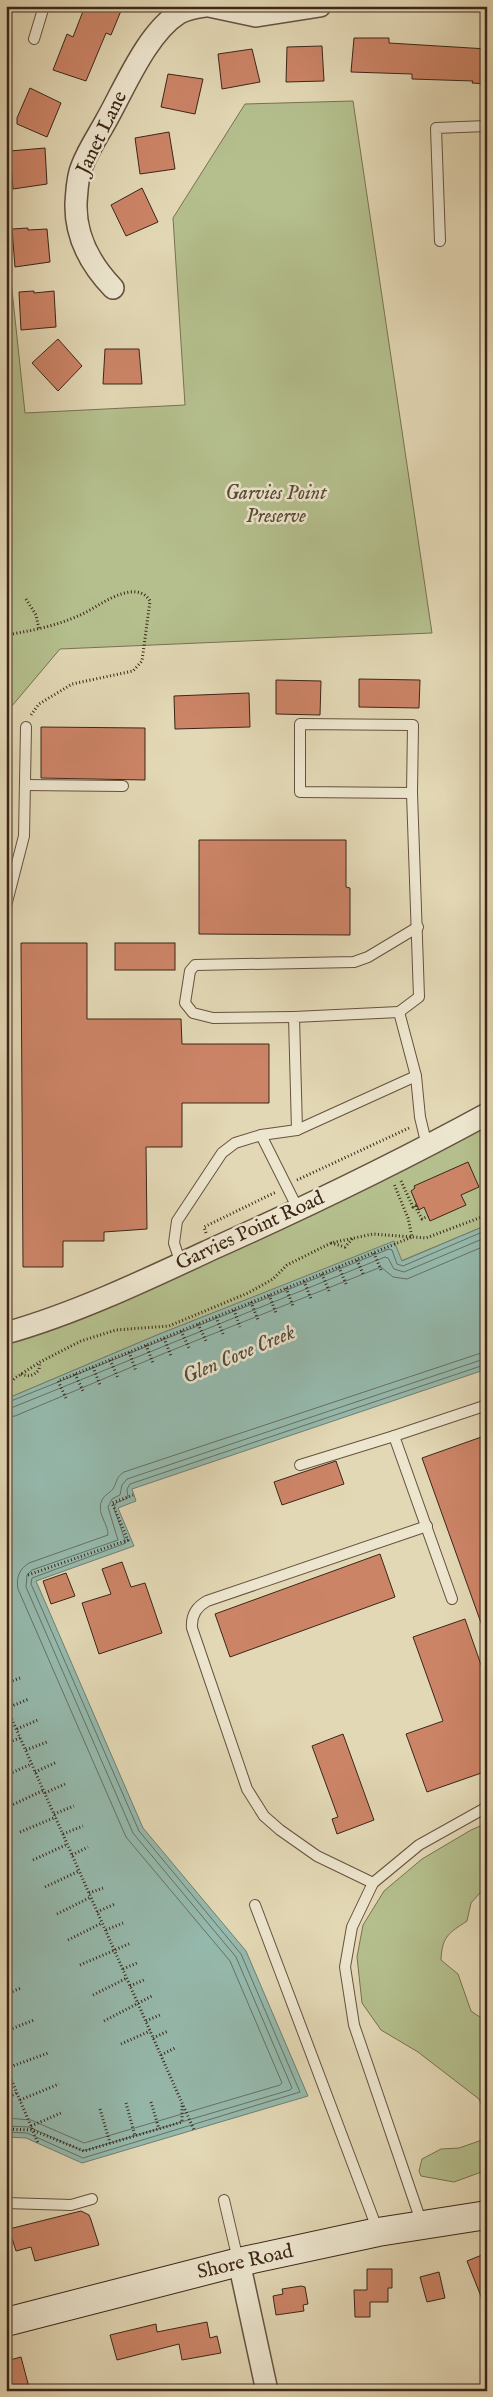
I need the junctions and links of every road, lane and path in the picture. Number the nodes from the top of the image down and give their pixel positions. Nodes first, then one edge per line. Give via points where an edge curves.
1 (44, 6) edge
2 (205, 6) edge
3 (209, 6) edge
4 (320, 6) edge
5 (34, 38) dead end
6 (487, 126) edge
7 (440, 241) dead end
8 (113, 288) dead end
9 (26, 599) dead end
10 (39, 629) junction
11 (6, 635) edge
12 (26, 726) joint
13 (25, 785) junction
14 (123, 786) dead end
15 (412, 793) junction
16 (6, 906) edge
17 (418, 926) junction
18 (399, 1012) junction
19 (294, 1017) junction
20 (416, 1076) junction
21 (487, 1114) edge
22 (422, 1123) junction
23 (297, 1130) junction
24 (260, 1136) junction
25 (427, 1146) junction
26 (393, 1182) dead end
27 (286, 1186) junction
28 (415, 1206) dead end
29 (298, 1209) junction
30 (487, 1215) edge
31 (428, 1216) dead end
32 (207, 1233) dead end
33 (354, 1237) junction
34 (412, 1237) junction
35 (331, 1243) junction
36 (374, 1253) junction
37 (357, 1260) junction
38 (181, 1264) junction
39 (339, 1267) junction
40 (381, 1270) dead end
41 (322, 1274) junction
42 (364, 1276) dead end
43 (304, 1281) junction
44 (346, 1284) dead end
45 (286, 1288) junction
46 (329, 1291) dead end
47 (269, 1295) junction
48 (311, 1299) dead end
49 (251, 1302) junction
50 (293, 1306) dead end
51 (234, 1310) junction
52 (276, 1313) dead end
53 (216, 1317) junction
54 (258, 1320) dead end
55 (198, 1324) junction
56 (240, 1327) dead end
57 (181, 1331) junction
58 (6, 1333) edge
59 (224, 1334) dead end
60 (164, 1338) junction
61 (206, 1341) dead end
62 (146, 1345) junction
63 (188, 1348) dead end
64 (129, 1352) junction
65 (171, 1356) dead end
66 (110, 1360) junction
67 (40, 1362) junction
68 (154, 1363) dead end
69 (93, 1367) junction
70 (136, 1371) dead end
71 (20, 1374) junction
72 (75, 1374) junction
73 (118, 1378) dead end
74 (100, 1385) dead end
75 (6, 1387) edge
76 (83, 1391) dead end
77 (66, 1398) dead end
78 (487, 1404) edge
79 (394, 1436) junction
80 (300, 1465) dead end
81 (133, 1495) dead end
82 (426, 1526) junction
83 (28, 1574) dead end
84 (452, 1599) dead end
85 (11, 1655) dead end
86 (6, 1657) edge
87 (20, 1678) dead end
88 (6, 1683) edge
89 (30, 1699) dead end
90 (7, 1709) edge
91 (38, 1720) dead end
92 (17, 1729) junction
93 (20, 1738) junction
94 (47, 1742) dead end
95 (6, 1744) edge
96 (26, 1750) junction
97 (57, 1762) dead end
98 (32, 1764) junction
99 (36, 1772) junction
100 (6, 1776) edge
101 (65, 1784) dead end
102 (44, 1791) junction
103 (10, 1806) dead end
104 (74, 1806) dead end
105 (487, 1807) edge
106 (55, 1815) junction
107 (83, 1826) dead end
108 (20, 1832) dead end
109 (63, 1834) junction
110 (68, 1844) junction
111 (88, 1848) dead end
112 (72, 1855) junction
113 (32, 1860) dead end
114 (80, 1871) junction
115 (373, 1883) junction
116 (45, 1887) dead end
117 (103, 1888) dead end
118 (90, 1895) junction
119 (115, 1904) dead end
120 (255, 1905) dead end
121 (97, 1912) junction
122 (57, 1914) dead end
123 (102, 1923) junction
124 (122, 1923) dead end
125 (106, 1930) junction
126 (68, 1940) dead end
127 (131, 1943) dead end
128 (114, 1950) junction
129 (137, 1963) dead end
130 (80, 1965) dead end
131 (123, 1969) junction
132 (127, 1978) junction
133 (144, 1980) dead end
134 (130, 1986) junction
135 (21, 1988) dead end
136 (6, 1994) edge
137 (93, 1995) dead end
138 (152, 1996) dead end
139 (138, 2003) junction
140 (160, 2015) dead end
141 (34, 2020) dead end
142 (104, 2021) dead end
143 (146, 2021) junction
144 (6, 2031) edge
145 (150, 2031) junction
146 (168, 2031) dead end
147 (153, 2038) junction
148 (121, 2044) dead end
149 (176, 2048) dead end
150 (48, 2053) dead end
151 (161, 2055) junction
152 (7, 2069) edge
153 (59, 2084) dead end
154 (17, 2093) junction
155 (6, 2098) edge
156 (20, 2100) junction
157 (151, 2102) dead end
158 (182, 2102) junction
159 (126, 2103) dead end
160 (100, 2109) dead end
161 (61, 2113) dead end
162 (32, 2128) junction
163 (6, 2129) edge
164 (159, 2129) junction
165 (194, 2130) dead end
166 (136, 2136) junction
167 (38, 2143) dead end
168 (110, 2143) junction
169 (92, 2199) dead end
170 (224, 2200) dead end
171 (6, 2203) edge
172 (487, 2215) edge
173 (422, 2225) junction
174 (378, 2232) junction
175 (238, 2262) junction
176 (6, 2322) edge
177 (266, 2391) edge

1 - 5 lane
2 - 8 street, Janet Lane via 179,14 162,29 146,50 81,167 76,206 78,224 86,252 97,271
3 - 4 street via 256,16
6 - 7 lane via 436,128
9 - 10 path
10 - 11 path
10 - 12 path via 131,592 142,593 150,601 142,661 134,671 72,684 40,704
12 - 13 lane
13 - 14 lane
13 - 16 lane via 24,836
15 - 15 lane via 300,792 300,724 413,725
15 - 17 lane
17 - 18 lane via 419,997
17 - 19 lane via 368,957 354,962 195,965 190,971 185,1002 193,1013 213,1018
18 - 19 lane
18 - 20 lane
19 - 23 lane
20 - 22 lane
20 - 23 lane
21 - 25 street, Garvies Point Road
22 - 25 lane
22 - 27 path
23 - 24 lane
24 - 27 lane
24 - 38 lane via 235,1143 222,1153 177,1221 174,1243
25 - 29 street, Garvies Point Road
26 - 34 path
27 - 29 lane
27 - 32 path via 204,1227
28 - 31 path via 422,1219
29 - 38 street, Garvies Point Road
30 - 34 path via 426,1238
33 - 34 path via 383,1234
33 - 35 path
33 - 35 path via 345,1246
34 - 36 path
35 - 67 path via 287,1265 273,1279 248,1293 184,1321 169,1326 116,1330 73,1345
36 - 37 path
36 - 40 path
37 - 39 path
37 - 42 path
38 - 58 street, Garvies Point Road via 48,1320
39 - 41 path
39 - 44 path
41 - 43 path
41 - 46 path
43 - 45 path
43 - 48 path
45 - 47 path
45 - 50 path
47 - 49 path
47 - 52 path
49 - 51 path
49 - 54 path
51 - 53 path
51 - 56 path
53 - 55 path
53 - 59 path
55 - 57 path
55 - 61 path
57 - 60 path
57 - 63 path
60 - 62 path
60 - 65 path
62 - 64 path
62 - 68 path
64 - 66 path
64 - 70 path
66 - 69 path
66 - 73 path
67 - 71 path
67 - 71 path via 35,1374
69 - 72 path
69 - 74 path
71 - 75 path
72 - 76 path
72 - 77 path via 58,1381
78 - 79 lane
79 - 80 lane
79 - 82 lane
81 - 83 path via 112,1503 128,1540
82 - 84 lane
82 - 115 lane via 207,1601 198,1607 192,1620 247,1789 264,1816 317,1856
85 - 86 path
87 - 88 path
89 - 90 path
90 - 92 path
91 - 92 path
92 - 93 path
93 - 95 path
93 - 96 path
94 - 96 path
96 - 98 path
97 - 99 path
98 - 99 path
98 - 100 path
99 - 102 path
101 - 102 path
102 - 103 path
102 - 106 path
104 - 106 path
105 - 115 lane via 419,1845
106 - 108 path
106 - 109 path
107 - 109 path
109 - 110 path
110 - 112 path
110 - 113 path
111 - 112 path
112 - 114 path
114 - 116 path
114 - 118 path
115 - 173 lane via 352,1927 345,1967 354,2025
117 - 118 path
118 - 121 path
118 - 122 path
119 - 121 path
120 - 174 lane
121 - 123 path
123 - 125 path
123 - 126 path
124 - 125 path
125 - 128 path
127 - 128 path
128 - 130 path
128 - 131 path
129 - 131 path
131 - 132 path
132 - 134 path
132 - 137 path
133 - 134 path
134 - 139 path
135 - 136 path
138 - 139 path
139 - 142 path
139 - 143 path
140 - 143 path
141 - 144 path
143 - 145 path
145 - 147 path
145 - 148 path
146 - 147 path
147 - 151 path
149 - 151 path
150 - 152 path
151 - 158 path
152 - 154 path
153 - 156 path
154 - 155 path
154 - 156 path
156 - 162 path
157 - 164 path
158 - 164 path via 182,2122
158 - 165 path
159 - 166 path
160 - 168 path
161 - 162 path
162 - 163 path
162 - 167 path
162 - 168 path via 84,2151
164 - 166 path
166 - 168 path
169 - 171 lane via 71,2205
170 - 175 lane
172 - 173 main road, Shore Road
173 - 174 main road, Shore Road
174 - 175 main road, Shore Road
175 - 176 main road, Shore Road
175 - 177 street

